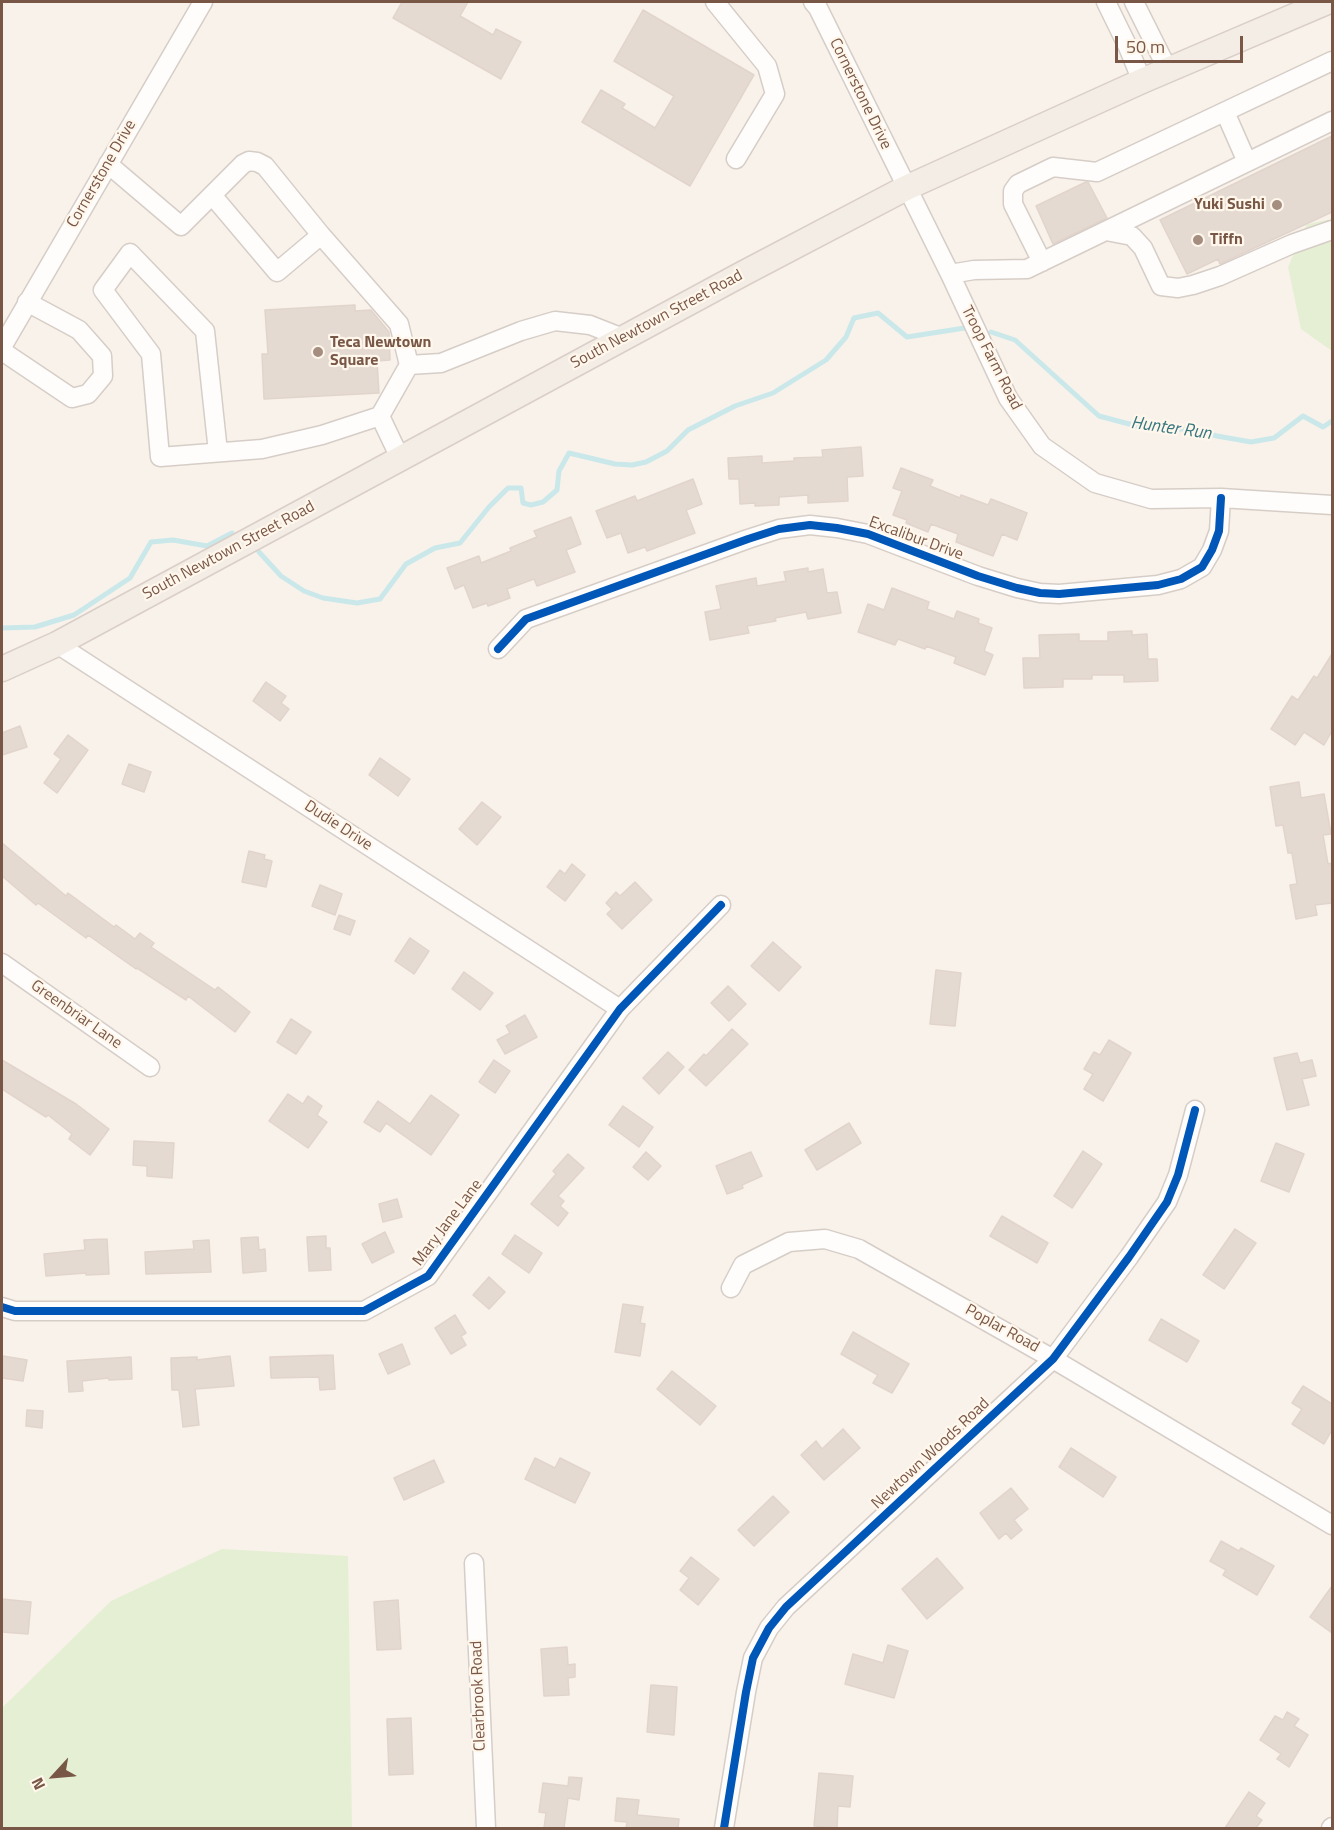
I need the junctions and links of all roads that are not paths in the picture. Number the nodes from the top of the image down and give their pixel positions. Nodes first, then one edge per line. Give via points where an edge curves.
1 (203, 2) edge
2 (715, 2) edge
3 (813, 2) edge
4 (1106, 2) edge
5 (1134, 2) edge
6 (1327, 2) edge
7 (1332, 61) edge
8 (1168, 70) junction
9 (1142, 81) junction
10 (1225, 112) junction
11 (1332, 121) edge
12 (736, 159) dead end
13 (1248, 162) junction
14 (108, 165) junction
15 (906, 188) junction
16 (212, 195) junction
17 (1332, 230) edge
18 (1106, 231) junction
19 (321, 235) junction
20 (1042, 262) junction
21 (950, 274) junction
22 (27, 302) junction
23 (623, 338) junction
24 (2, 349) edge
25 (409, 365) junction
26 (380, 416) junction
27 (218, 452) junction
28 (400, 458) junction
29 (1221, 498) junction
30 (1332, 505) edge
31 (57, 644) junction
32 (498, 649) dead end
33 (2, 669) edge
34 (721, 905) dead end
35 (2, 963) edge
36 (620, 1009) junction
37 (150, 1067) dead end
38 (1195, 1110) dead end
39 (731, 1288) dead end
40 (2, 1307) edge
41 (1053, 1359) junction
42 (1332, 1525) edge
43 (474, 1563) dead end
44 (486, 1828) edge
45 (724, 1828) edge

1 - 14 street, Cornerstone Drive
2 - 12 street via 767,66 776,94
3 - 15 street, Cornerstone Drive
4 - 9 street
5 - 8 street
6 - 8 main road, South Newtown Street Road
7 - 10 street
8 - 9 main road, South Newtown Street Road
9 - 15 main road, South Newtown Street Road
10 - 13 street
10 - 20 street via 1097,172 1053,167 1018,184 1013,191 1013,204
11 - 13 street
13 - 18 street
14 - 16 street via 181,225
14 - 22 street, Cornerstone Drive
15 - 21 street, Troop Farm Road
15 - 23 main road, South Newtown Street Road
16 - 19 street via 243,165 257,162
16 - 19 street via 278,272
17 - 18 street via 1220,276 1178,288 1161,285 1143,248 1132,236
18 - 20 street
19 - 25 street via 399,324
20 - 21 street via 1027,269
21 - 29 street, Troop Farm Road via 1008,398 1042,446 1095,483 1151,499
22 - 24 street, Cornerstone Drive
22 - 24 street via 79,330 102,356 103,376 88,394 72,398
23 - 25 street via 590,325 555,321 521,330 441,363
23 - 28 main road, South Newtown Street Road
25 - 26 street
26 - 27 street via 262,449
26 - 28 street
27 - 27 street via 160,457 151,354 103,290 130,253 205,331
28 - 31 main road, South Newtown Street Road
29 - 30 street, Troop Farm Road
29 - 32 street, Excalibur Drive via 1218,531 1202,567 1181,579 1158,585 1040,593 978,576 868,534 810,525 778,529 526,619
31 - 33 main road, South Newtown Street Road
31 - 36 street, Dudie Drive
34 - 36 street, Mary Jane Lane
35 - 37 street, Greenbriar Lane
36 - 40 street, Mary Jane Lane via 428,1276 364,1311 15,1311
38 - 41 street, Newtown Woods Road via 1167,1202
39 - 41 street, Poplar Road via 743,1265 789,1242 825,1239 859,1249
41 - 42 street, Poplar Road
41 - 45 street, Newtown Woods Road via 786,1607 769,1628 753,1658
43 - 44 street, Clearbrook Road

